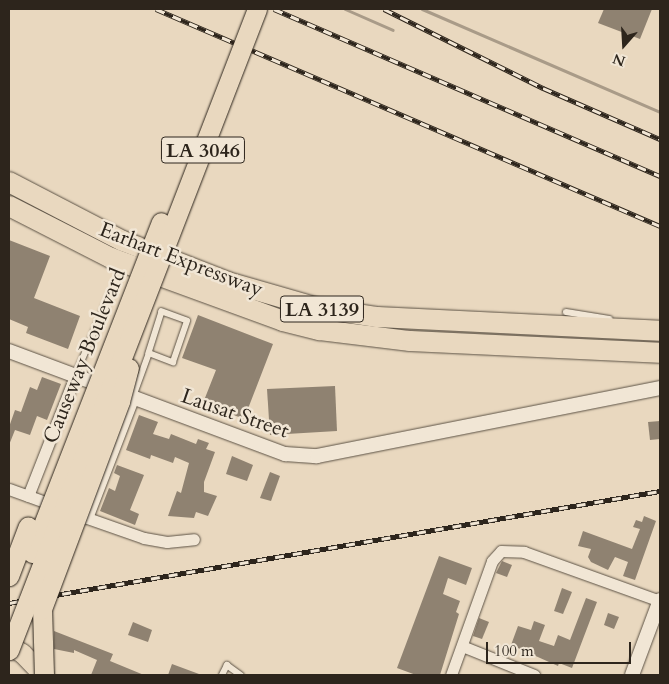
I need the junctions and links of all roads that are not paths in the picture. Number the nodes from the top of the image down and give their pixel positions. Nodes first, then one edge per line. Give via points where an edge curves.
1 (243, 9) edge
2 (257, 9) edge
3 (9, 182) edge
4 (9, 206) edge
5 (144, 285) junction
6 (108, 299) dead end
7 (566, 312) dead end
8 (660, 329) edge
9 (9, 351) edge
10 (660, 353) edge
11 (149, 354) junction
12 (75, 376) junction
13 (660, 388) edge
14 (133, 399) junction
15 (9, 489) edge
16 (28, 496) junction
17 (87, 518) junction
18 (194, 539) dead end
19 (9, 576) edge
20 (660, 601) edge
21 (9, 615) edge
22 (9, 645) edge
23 (462, 646) junction
24 (9, 650) edge
25 (43, 675) edge
26 (222, 675) edge
27 (241, 675) edge
28 (451, 675) edge
29 (534, 675) edge
30 (632, 675) edge

1 - 5 highway, Causeway Boulevard / LA 3046, bridge
2 - 5 highway, Causeway Boulevard / LA 3046, bridge
3 - 8 highway, Earhart Expressway / LA 3139 via 123,241 228,282 318,308 377,317
4 - 10 highway, Earhart Expressway / LA 3139 via 111,258 283,321 320,330 410,341
5 - 19 highway, bridge via 86,380
5 - 21 highway, Causeway Boulevard / LA 3046, bridge via 43,523
5 - 24 highway, bridge
5 - 25 highway, bridge via 120,401 42,609
6 - 12 lane
7 - 8 lane
9 - 12 street, Lausat Street
11 - 11 lane via 173,362 187,321 162,312
11 - 14 lane
12 - 14 street, Lausat Street
12 - 16 street
13 - 14 street, Lausat Street via 317,456 285,454
14 - 17 street
15 - 16 street
16 - 17 street
17 - 18 street via 144,538 167,542
20 - 23 street via 524,552 501,551 492,561
20 - 30 street
22 - 25 highway via 22,653
23 - 28 street
23 - 29 street
26 - 27 lane via 226,666

